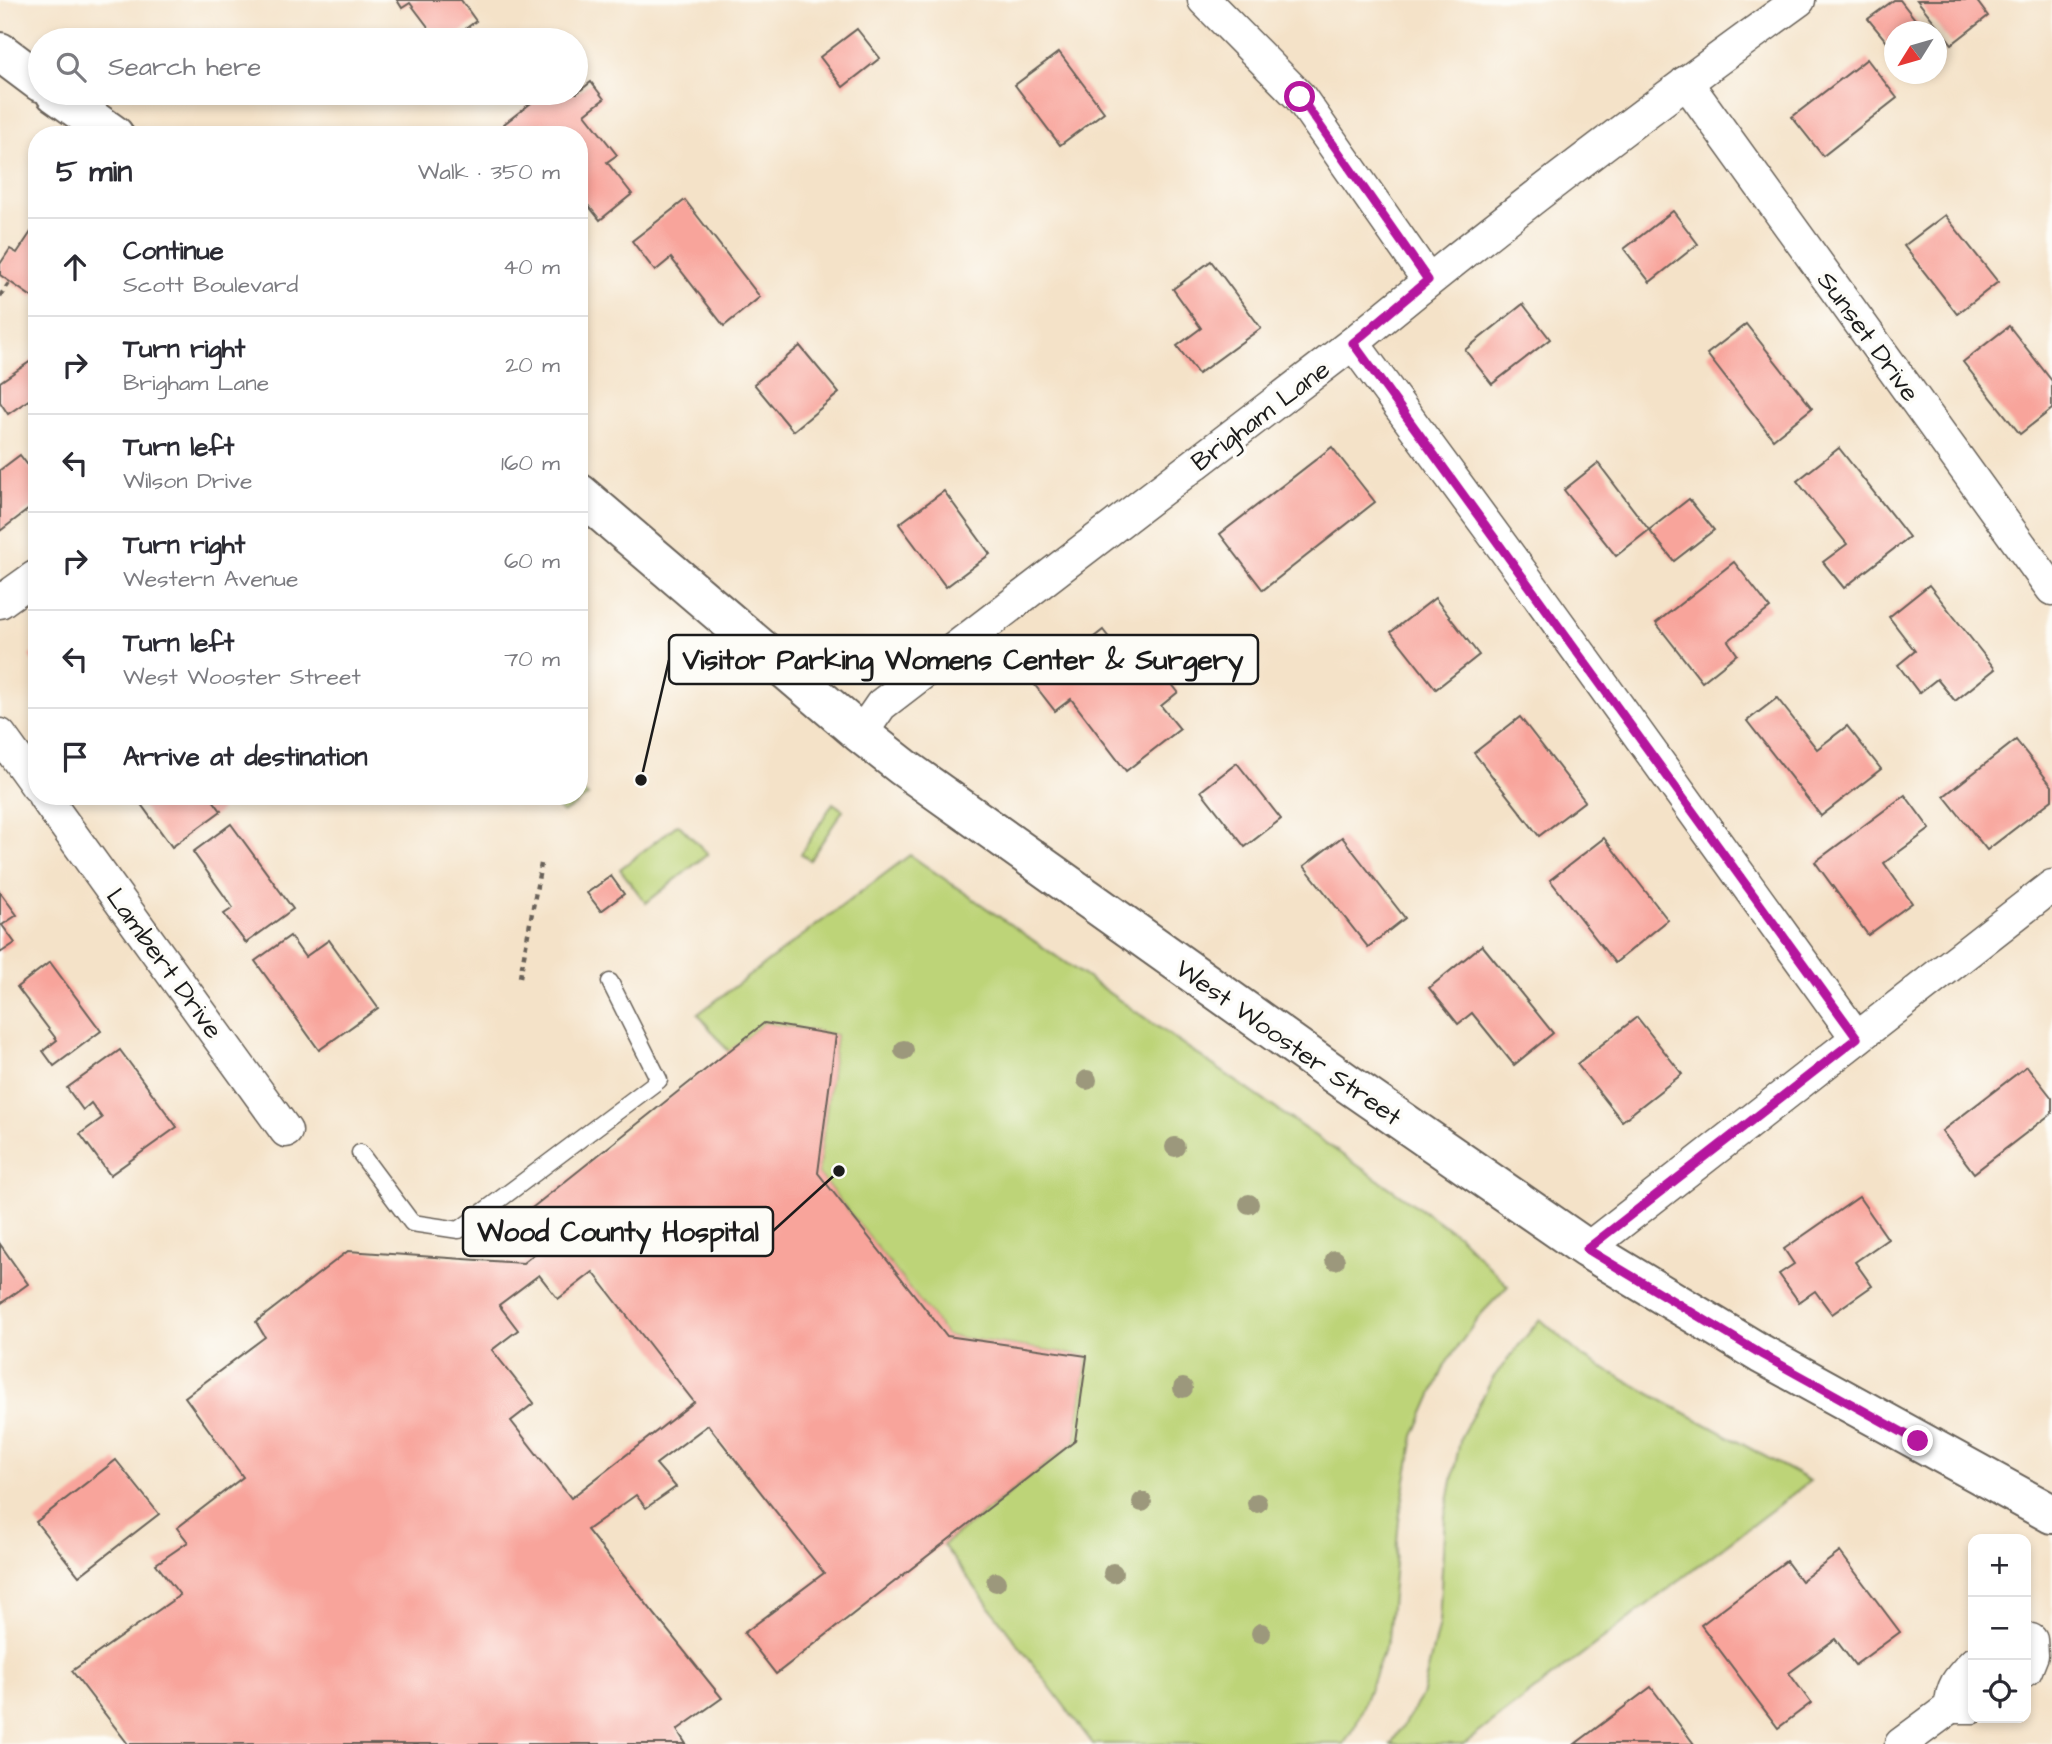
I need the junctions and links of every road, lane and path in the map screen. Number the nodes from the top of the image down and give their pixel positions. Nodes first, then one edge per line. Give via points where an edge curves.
1 (1205, 0) edge
2 (1799, 0) edge
3 (0, 52) edge
4 (28, 73) edge
5 (1686, 82) junction
6 (72, 105) edge
7 (101, 126) edge
8 (1428, 280) junction
9 (10, 282) dead end
10 (0, 296) edge
11 (1353, 343) junction
12 (588, 501) edge
13 (28, 582) edge
14 (2052, 589) edge
15 (0, 601) edge
16 (861, 734) junction
17 (0, 735) edge
18 (28, 774) edge
19 (51, 805) edge
20 (541, 864) dead end
21 (2052, 886) edge
22 (520, 977) dead end
23 (610, 982) dead end
24 (1857, 1038) junction
25 (286, 1131) dead end
26 (359, 1153) dead end
27 (1587, 1249) junction
28 (2052, 1514) edge
29 (1968, 1669) edge
30 (1962, 1707) edge
31 (1901, 1744) edge

1 - 8 street via 1300,97
2 - 5 street, Brigham Lane
3 - 4 main road
5 - 8 street, Brigham Lane
5 - 14 street, Sunset Drive
6 - 7 main road
8 - 11 street, Brigham Lane
9 - 10 path
11 - 16 street, Brigham Lane via 881,705
11 - 24 street
12 - 16 main road, West Wooster Street
13 - 15 street
16 - 27 main road, West Wooster Street via 1346,1083
17 - 18 street
19 - 25 street, Lambert Drive
20 - 22 path
21 - 24 street
23 - 26 lane via 659,1080 459,1230 412,1223
24 - 27 street
27 - 28 main road, West Wooster Street via 1761,1354
29 - 30 street via 1951,1691
30 - 31 street

